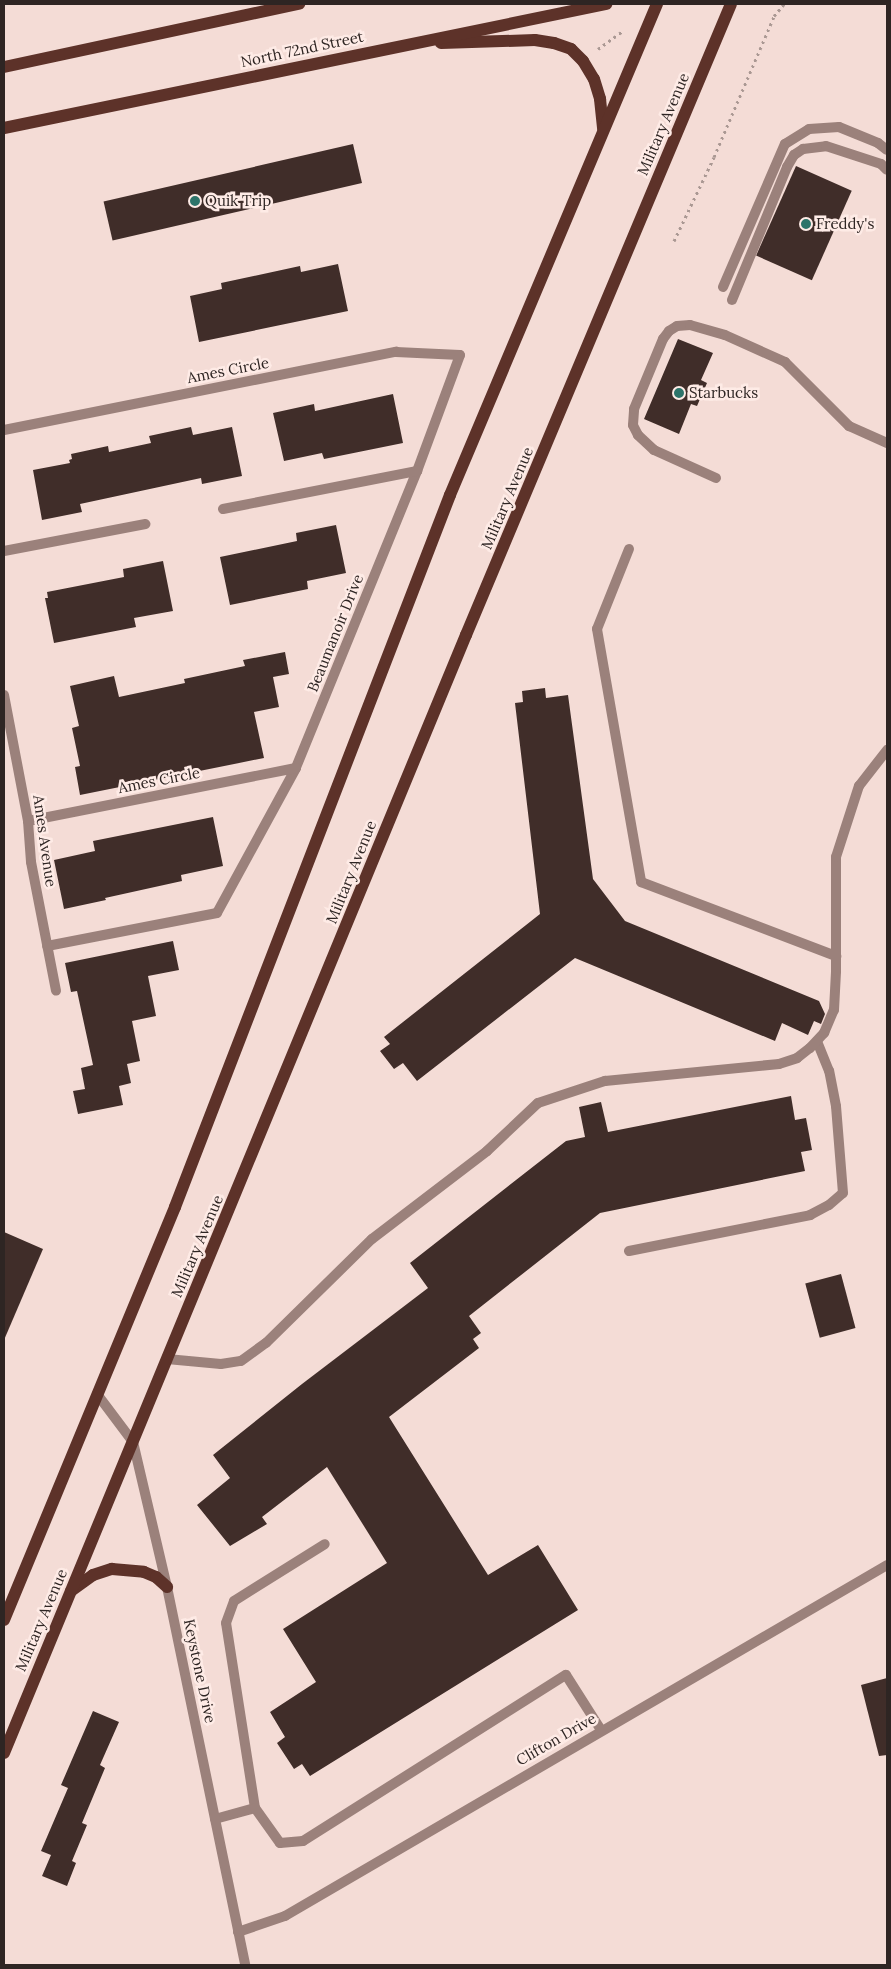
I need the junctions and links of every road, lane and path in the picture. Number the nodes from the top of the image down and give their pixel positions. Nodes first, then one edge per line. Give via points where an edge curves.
1 (299, 4) edge
2 (606, 4) edge
3 (657, 4) edge
4 (731, 4) edge
5 (784, 4) edge
6 (624, 30) dead end
7 (406, 44) junction
8 (595, 51) dead end
9 (4, 67) edge
10 (4, 128) edge
11 (603, 131) junction
12 (887, 150) edge
13 (887, 170) edge
14 (674, 241) dead end
15 (723, 287) dead end
16 (732, 300) dead end
17 (460, 355) joint
18 (4, 430) edge
19 (887, 443) edge
20 (417, 471) junction
21 (716, 478) dead end
22 (223, 509) dead end
23 (145, 524) dead end
24 (629, 549) dead end
25 (4, 551) edge
26 (4, 695) edge
27 (887, 750) edge
28 (296, 768) junction
29 (28, 821) junction
30 (48, 946) junction
31 (836, 956) junction
32 (56, 991) dead end
33 (817, 1041) junction
34 (629, 1251) dead end
35 (167, 1359) junction
36 (97, 1394) junction
37 (133, 1442) junction
38 (325, 1544) dead end
39 (887, 1565) edge
40 (168, 1587) junction
41 (71, 1591) junction
42 (4, 1620) edge
43 (601, 1730) junction
44 (4, 1753) edge
45 (255, 1808) junction
46 (215, 1819) junction
47 (238, 1932) junction
48 (245, 1965) edge

1 - 9 main road
2 - 7 main road, North 72nd Street
3 - 11 main road
4 - 35 main road, Military Avenue
5 - 14 path via 774,16
6 - 8 path
7 - 10 main road, North 72nd Street
7 - 11 main road via 535,40 572,50 594,79 600,99
11 - 36 main road via 450,495 176,1207
12 - 15 street via 839,127 809,129 785,144
13 - 16 street via 881,164 826,146 803,149 794,155 786,167
17 - 18 street, Ames Circle via 396,352
17 - 20 street, Beaumanoir Drive
19 - 21 street via 849,426 785,362 725,335 690,325 677,326 663,339 634,409 633,425 638,435 654,450
20 - 22 street
20 - 28 street, Beaumanoir Drive
23 - 25 street
24 - 31 street via 597,629 641,882
26 - 29 street, Ames Avenue
27 - 31 street via 859,786 836,857
28 - 29 street, Ames Circle
28 - 30 street, Beaumanoir Drive via 217,914
29 - 30 street, Ames Avenue via 31,862
30 - 32 street, Ames Avenue
31 - 33 street via 834,1010 824,1034
33 - 34 street via 830,1071 836,1106 843,1193 810,1215
33 - 35 street via 796,1058 779,1064 605,1081 538,1104 487,1151 372,1239 266,1343 241,1361 222,1364
35 - 37 main road, Military Avenue
36 - 37 street, Keystone Drive
36 - 42 main road
37 - 40 street, Keystone Drive
37 - 41 main road, Military Avenue
38 - 45 street via 234,1601 226,1623
39 - 43 street, Clifton Drive
40 - 41 main road via 144,1572 112,1569 94,1575
40 - 46 street, Keystone Drive
41 - 44 main road, Military Avenue
43 - 45 street via 566,1676 303,1841 280,1843
43 - 47 street, Clifton Drive via 285,1916
45 - 46 street
46 - 47 street, Keystone Drive
47 - 48 street, Keystone Drive

